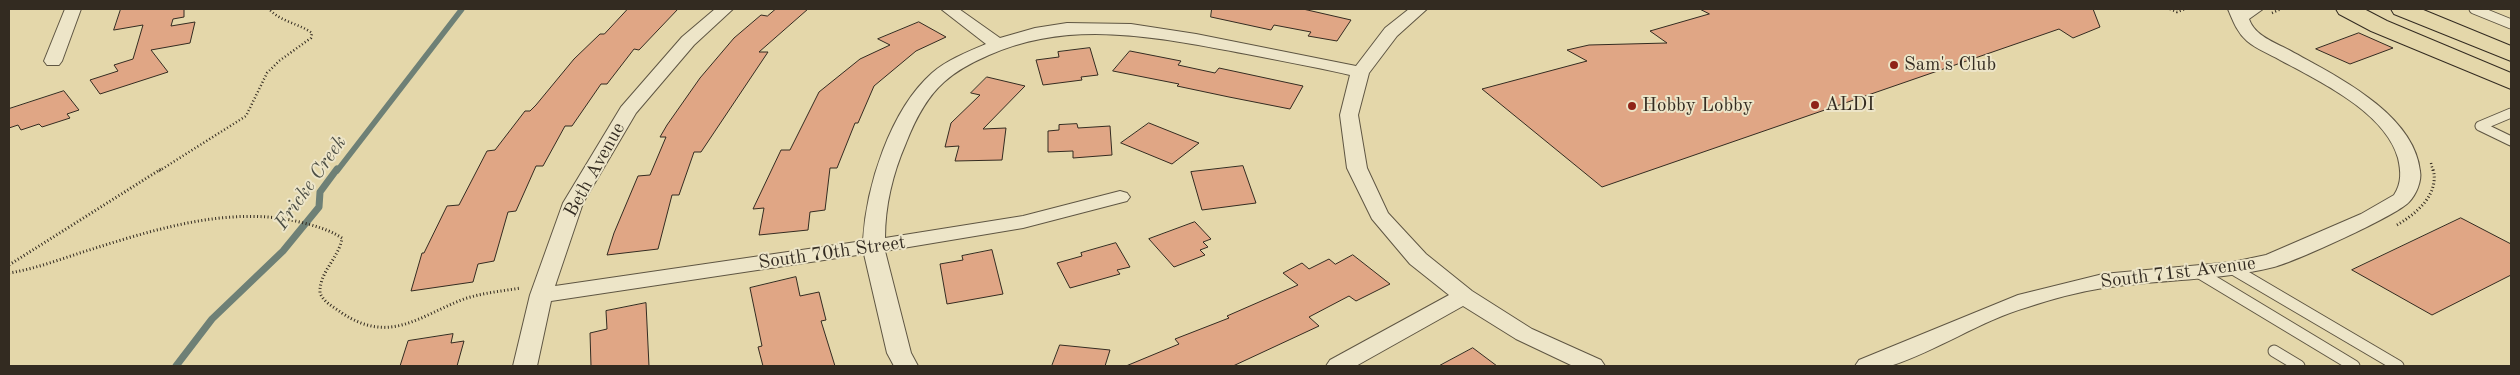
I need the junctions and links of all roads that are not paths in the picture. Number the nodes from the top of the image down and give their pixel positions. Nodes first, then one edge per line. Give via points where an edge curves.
1 (73, 9) edge
2 (725, 9) edge
3 (949, 9) edge
4 (1419, 9) edge
5 (2347, 9) edge
6 (2355, 9) edge
7 (2402, 9) edge
8 (2474, 9) edge
9 (2249, 13) edge
10 (2511, 24) edge
11 (997, 44) junction
12 (2511, 54) edge
13 (53, 61) dead end
14 (1360, 72) junction
15 (2511, 75) edge
16 (2511, 82) edge
17 (2511, 113) edge
18 (2511, 141) edge
19 (1120, 197) dead end
20 (874, 247) junction
21 (2233, 269) junction
22 (2198, 272) junction
23 (535, 291) junction
24 (1464, 296) junction
25 (2274, 351) dead end
26 (525, 366) edge
27 (906, 366) edge
28 (1338, 366) edge
29 (1592, 366) edge
30 (1867, 366) edge
31 (2299, 366) edge
32 (2354, 366) edge
33 (2398, 366) edge

1 - 13 street
2 - 23 street, Beth Avenue via 688,42 628,112 573,203
3 - 11 street
4 - 14 street via 1391,32
5 - 16 main road via 2379,26
6 - 15 main road
7 - 12 main road
8 - 10 lane
9 - 21 street, South 71st Avenue via 2246,30 2254,38 2334,82 2372,109 2399,139 2411,172 2407,190 2392,206 2272,261
11 - 14 street via 1058,30 1104,26 1150,30
11 - 20 street via 964,60 934,81 913,107 891,154 877,206
14 - 24 street via 1349,115 1357,168 1379,215 1418,259
17 - 18 lane via 2480,126
19 - 20 street, South 70th Street via 1022,222
20 - 23 street, South 70th Street
20 - 27 street via 883,294 899,353
21 - 22 street, South 71st Avenue
21 - 33 lane
22 - 30 street, South 71st Avenue via 2103,281 2018,302
22 - 32 lane
23 - 26 street, Beth Avenue
24 - 28 street
24 - 29 street via 1524,334
25 - 31 lane

